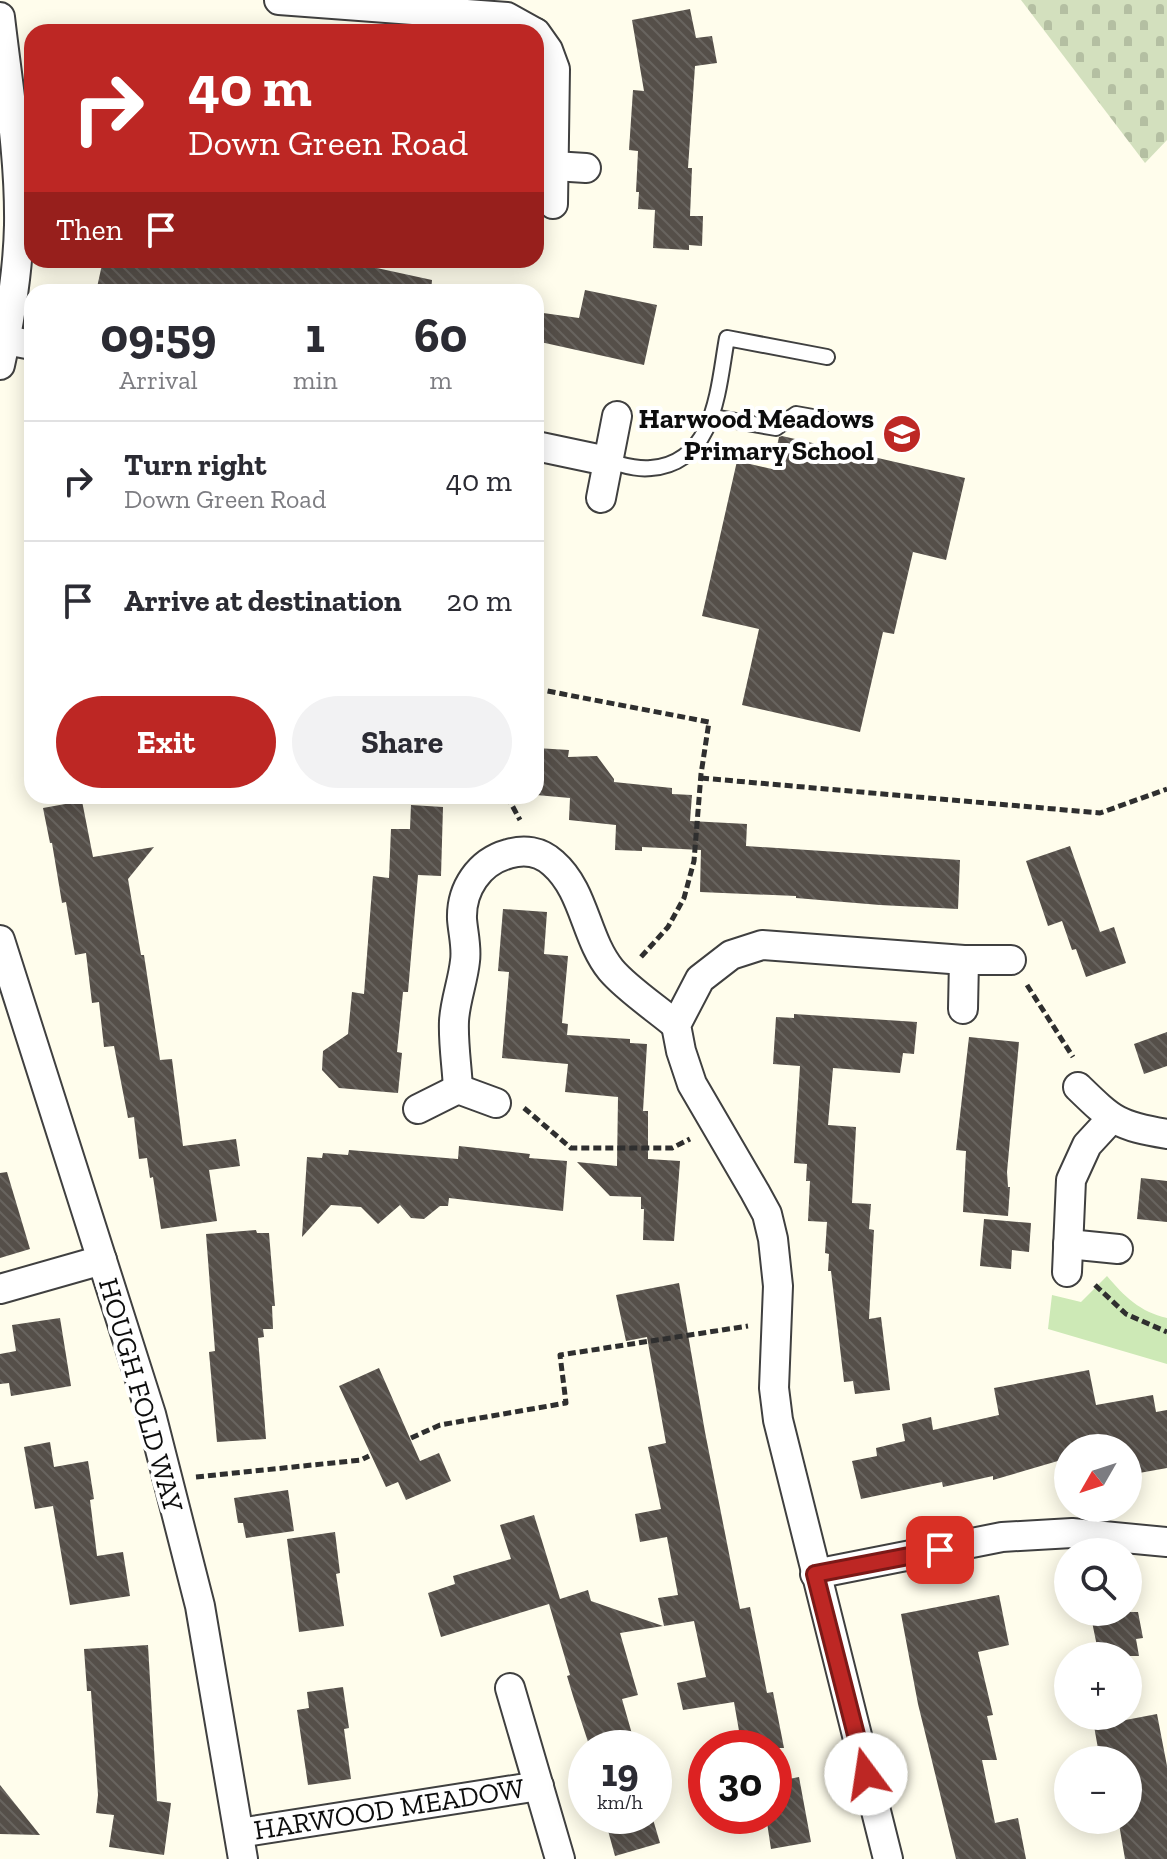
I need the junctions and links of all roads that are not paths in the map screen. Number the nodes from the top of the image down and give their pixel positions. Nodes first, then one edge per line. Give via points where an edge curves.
1 (279, 0) edge
2 (0, 17) edge
3 (519, 24) edge
4 (544, 45) edge
5 (554, 166) junction
6 (586, 168) dead end
7 (553, 204) dead end
8 (13, 350) edge
9 (827, 357) dead end
10 (617, 416) dead end
11 (713, 417) junction
12 (824, 419) dead end
13 (544, 448) edge
14 (607, 461) junction
15 (601, 498) dead end
16 (0, 940) edge
17 (964, 960) junction
18 (1011, 960) road end
19 (963, 1009) dead end
20 (676, 1025) junction
21 (1078, 1087) road end
22 (458, 1089) junction
23 (496, 1103) road end
24 (418, 1109) dead end
25 (1111, 1119) junction
26 (1167, 1134) edge
27 (1118, 1249) dead end
28 (102, 1260) junction
29 (0, 1289) edge
30 (1167, 1542) edge
31 (815, 1574) junction
32 (510, 1688) dead end
33 (539, 1786) junction
34 (241, 1846) edge
35 (560, 1859) edge
36 (888, 1859) edge

1 - 3 street via 507,17
2 - 8 street via 19,193
4 - 5 street via 555,69
5 - 6 street
5 - 7 street
9 - 11 lane via 727,338
10 - 14 street
11 - 12 lane via 776,428 796,414
11 - 14 lane via 706,433 666,465 635,468
13 - 14 street
14 - 15 street
16 - 28 street, HOUGH FOLD WAY
17 - 18 street
17 - 19 street
17 - 20 street via 762,945 731,955 700,979
20 - 22 street via 611,969 563,873 537,853 519,850 488,863 467,889 462,906 466,959 454,1020
20 - 31 street via 692,1084 767,1214 778,1286 778,1420
21 - 25 street
22 - 23 street
22 - 24 street
25 - 26 street
25 - 27 street via 1087,1145 1071,1180 1067,1259
28 - 29 street
28 - 34 street, HOUGH FOLD WAY via 151,1414 200,1606
30 - 31 street via 1072,1533 1002,1537
31 - 36 street
32 - 33 street, HARWOOD MEADOW
33 - 34 street, HARWOOD MEADOW
33 - 35 street, HARWOOD MEADOW

